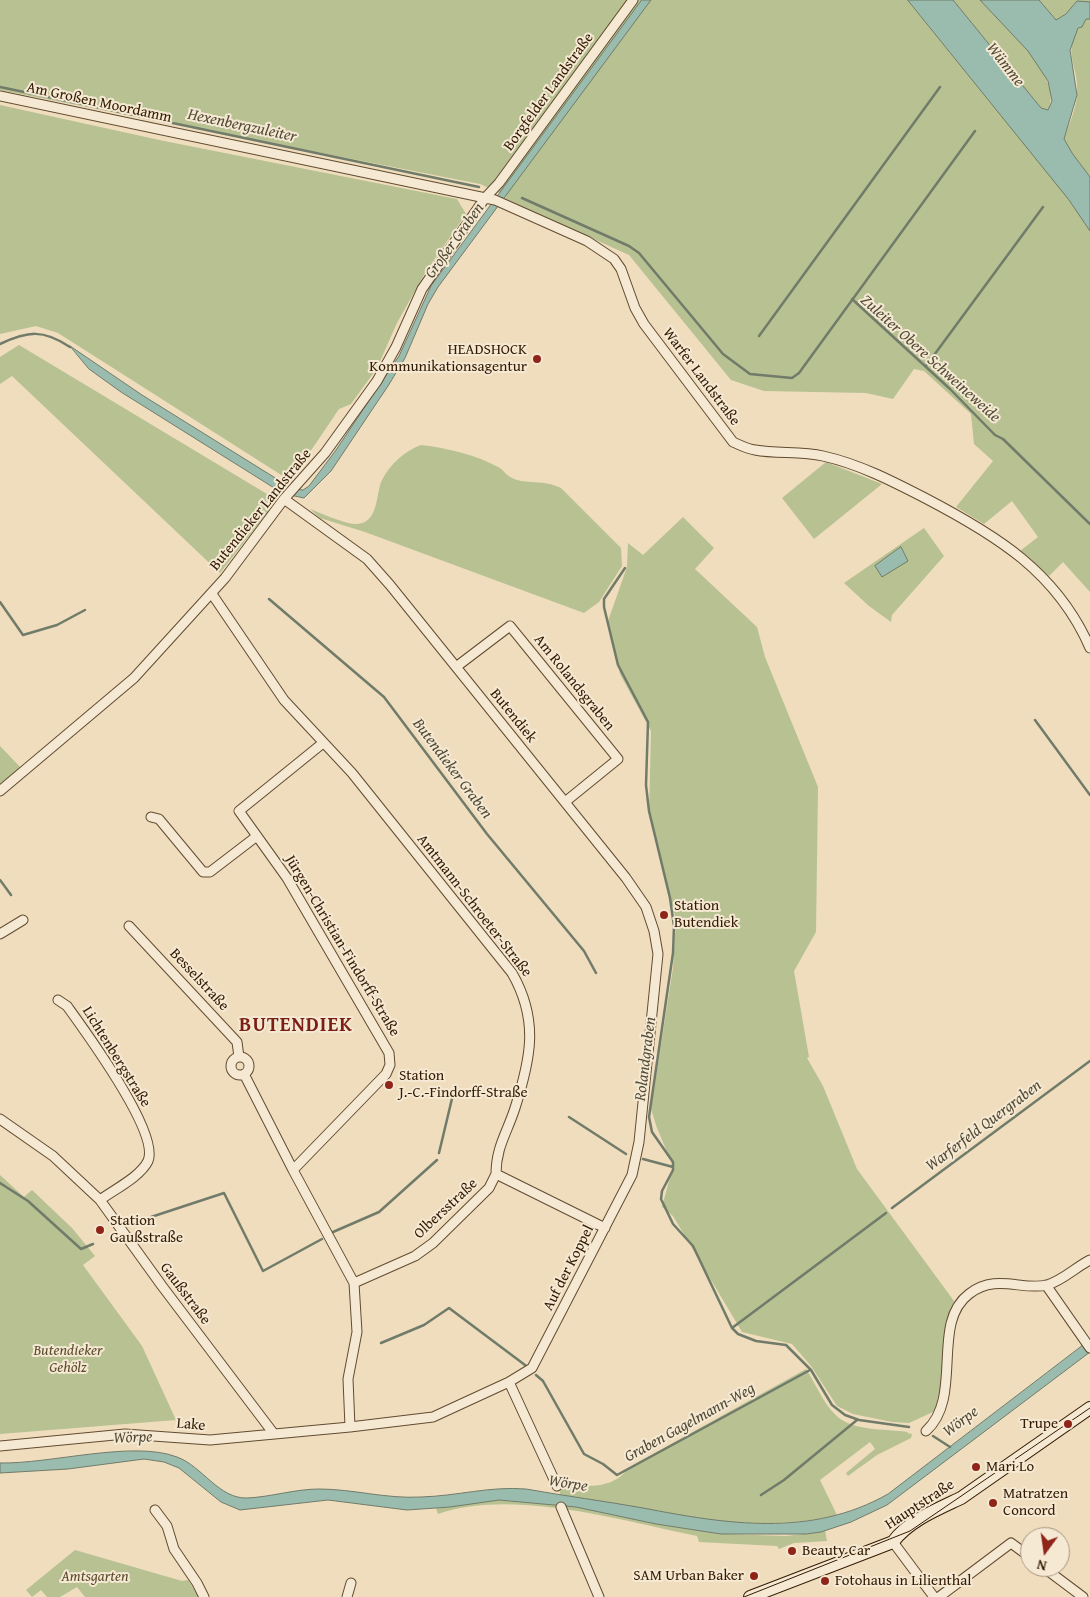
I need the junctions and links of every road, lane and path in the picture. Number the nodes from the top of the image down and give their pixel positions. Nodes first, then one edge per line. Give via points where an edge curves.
1 (634, 0) edge
2 (0, 96) edge
3 (485, 198) junction
4 (284, 499) junction
5 (212, 594) junction
6 (1090, 648) edge
7 (456, 667) junction
8 (323, 743) junction
9 (0, 791) edge
10 (565, 802) junction
11 (151, 817) dead end
12 (257, 836) junction
13 (23, 920) dead end
14 (129, 926) dead end
15 (0, 934) edge
16 (656, 990) joint
17 (58, 1000) dead end
18 (0, 1119) edge
19 (293, 1170) junction
20 (496, 1174) junction
21 (100, 1200) junction
22 (605, 1228) junction
23 (1090, 1260) edge
24 (354, 1283) junction
25 (1046, 1285) junction
26 (1088, 1346) edge
27 (509, 1382) junction
28 (1090, 1408) edge
29 (350, 1427) junction
30 (926, 1431) dead end
31 (274, 1434) junction
32 (0, 1446) edge
33 (557, 1486) dead end
34 (561, 1507) dead end
35 (155, 1510) dead end
36 (893, 1542) junction
37 (1020, 1550) edge
38 (1056, 1577) edge
39 (350, 1583) dead end
40 (204, 1597) edge
41 (347, 1597) edge
42 (599, 1597) edge
43 (750, 1597) edge
44 (934, 1597) edge
45 (939, 1597) edge
46 (1083, 1597) edge

1 - 3 street, Borgfelder Landstraße
2 - 3 street, Am Großen Moordamm
3 - 4 street, Butendieker Landstraße via 422,289 377,381 325,453
3 - 6 street, Warfer Landstraße via 499,201 587,241 614,260 625,277 644,324 733,442 753,450 822,456 860,467 976,524 1030,563 1061,598 1080,625
4 - 5 street, Butendieker Landstraße
4 - 7 street, Butendiek via 367,559
5 - 8 street, Amtmann-Schroeter-Straße via 284,700
5 - 9 street, Butendieker Landstraße via 134,678
7 - 10 street, Butendiek
7 - 10 street, Am Rolandsgraben via 510,626 618,759
8 - 12 street, Jürgen-Christian-Findorff-Straße via 239,811
8 - 20 street, Amtmann-Schroeter-Straße via 352,773 506,965 524,994 531,1024 529,1050 514,1109 496,1156
10 - 16 street, Butendiek via 646,907 658,954
11 - 12 street via 159,819 203,872 210,872
12 - 19 street, Jürgen-Christian-Findorff-Straße via 306,910 389,1053 390,1065 386,1074
13 - 15 street
14 - 19 street, Besselstraße via 237,1042 239,1057 245,1058 249,1064 244,1074
16 - 22 street, Auf der Koppel via 637,1158 632,1175
17 - 21 street, Lichtenbergstraße via 67,1006 106,1061 150,1148 148,1160 141,1170
18 - 21 street, Gaußstraße via 53,1156
19 - 24 street
20 - 22 street
20 - 24 street, Olbersstraße via 489,1188 432,1243 415,1256
21 - 31 street, Gaußstraße
22 - 27 street, Auf der Koppel via 532,1368
23 - 25 street
24 - 29 street via 357,1332 348,1379
25 - 26 street
25 - 30 street via 993,1284 970,1293 958,1304 952,1318 948,1371 938,1416
27 - 29 street, Auf der Koppel via 433,1416
27 - 33 street
28 - 36 street, Hauptstraße via 961,1498 940,1507 903,1531
29 - 31 street, Lake
31 - 32 street, Lake via 210,1440 125,1434
34 - 42 street
35 - 40 street via 167,1526 174,1549
36 - 43 street, Hauptstraße
36 - 44 street
37 - 45 street via 1011,1543
38 - 46 street
39 - 41 street

